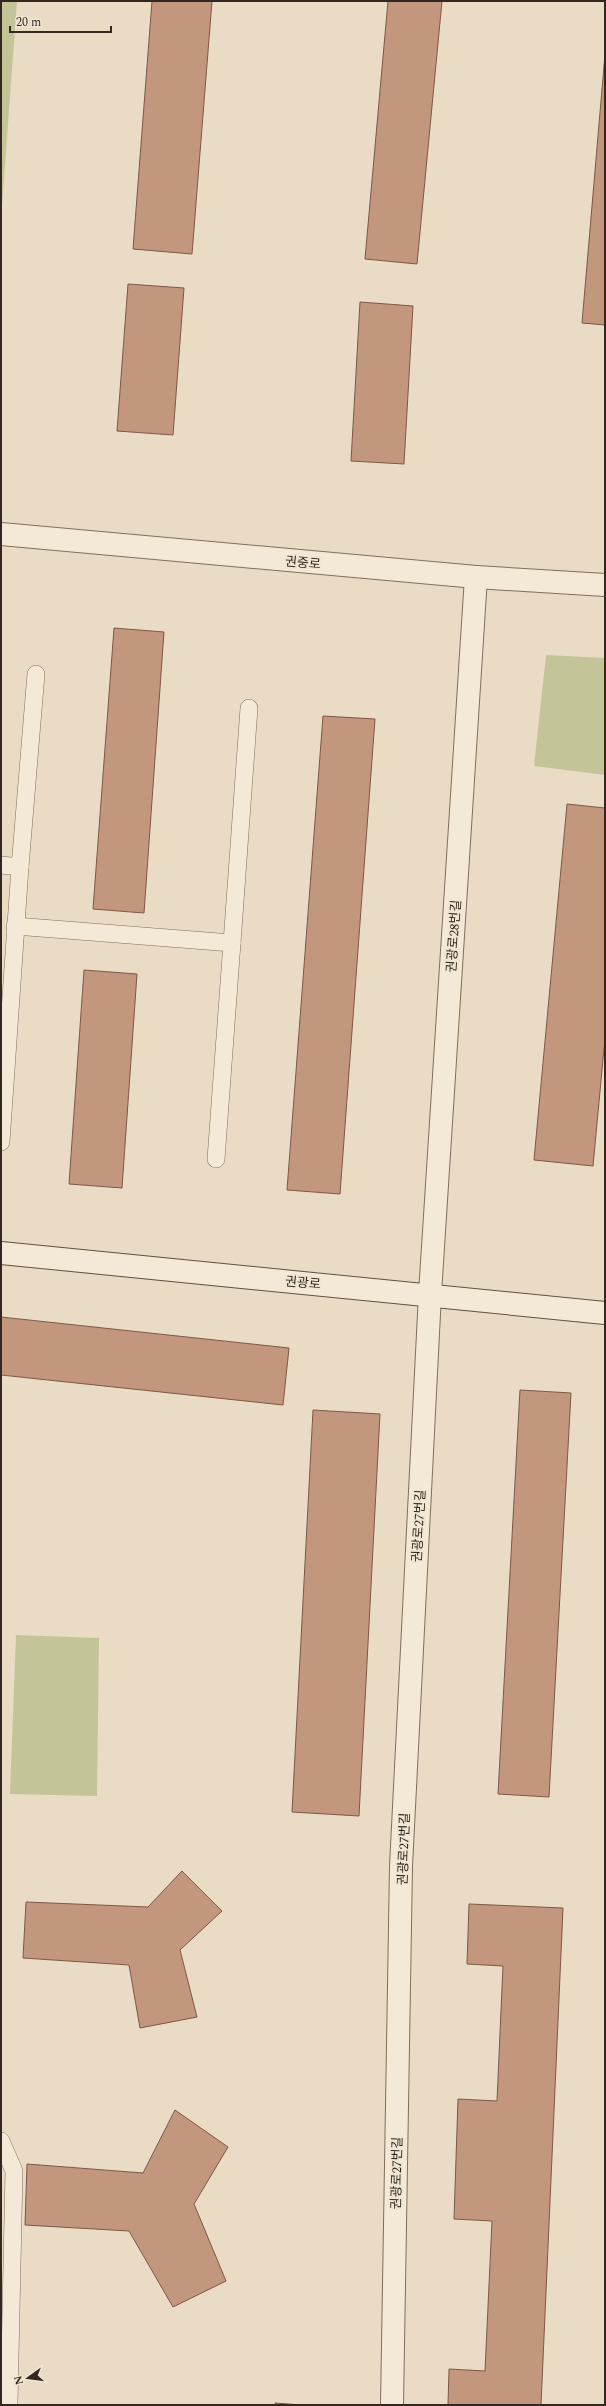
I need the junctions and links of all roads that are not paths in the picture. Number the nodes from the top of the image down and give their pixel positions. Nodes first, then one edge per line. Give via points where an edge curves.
1 (1, 534) edge
2 (476, 577) junction
3 (605, 585) edge
4 (36, 674) dead end
5 (249, 708) dead end
6 (1, 865) edge
7 (20, 867) junction
8 (15, 926) junction
9 (232, 943) junction
10 (1, 1142) edge
11 (216, 1159) dead end
12 (1, 1253) edge
13 (430, 1294) junction
14 (605, 1313) edge
15 (1, 2141) edge
16 (9, 2404) edge
17 (392, 2405) edge

1 - 2 street, 권중로
2 - 3 street, 권중로
2 - 13 street, 권광로28번길
4 - 7 lane
5 - 9 lane
6 - 7 lane
7 - 8 lane
8 - 9 lane
8 - 10 lane
9 - 11 lane
12 - 13 street, 권광로
13 - 14 street, 권광로
13 - 17 street, 권광로27번길 via 402,1866
15 - 16 lane via 14,2171

